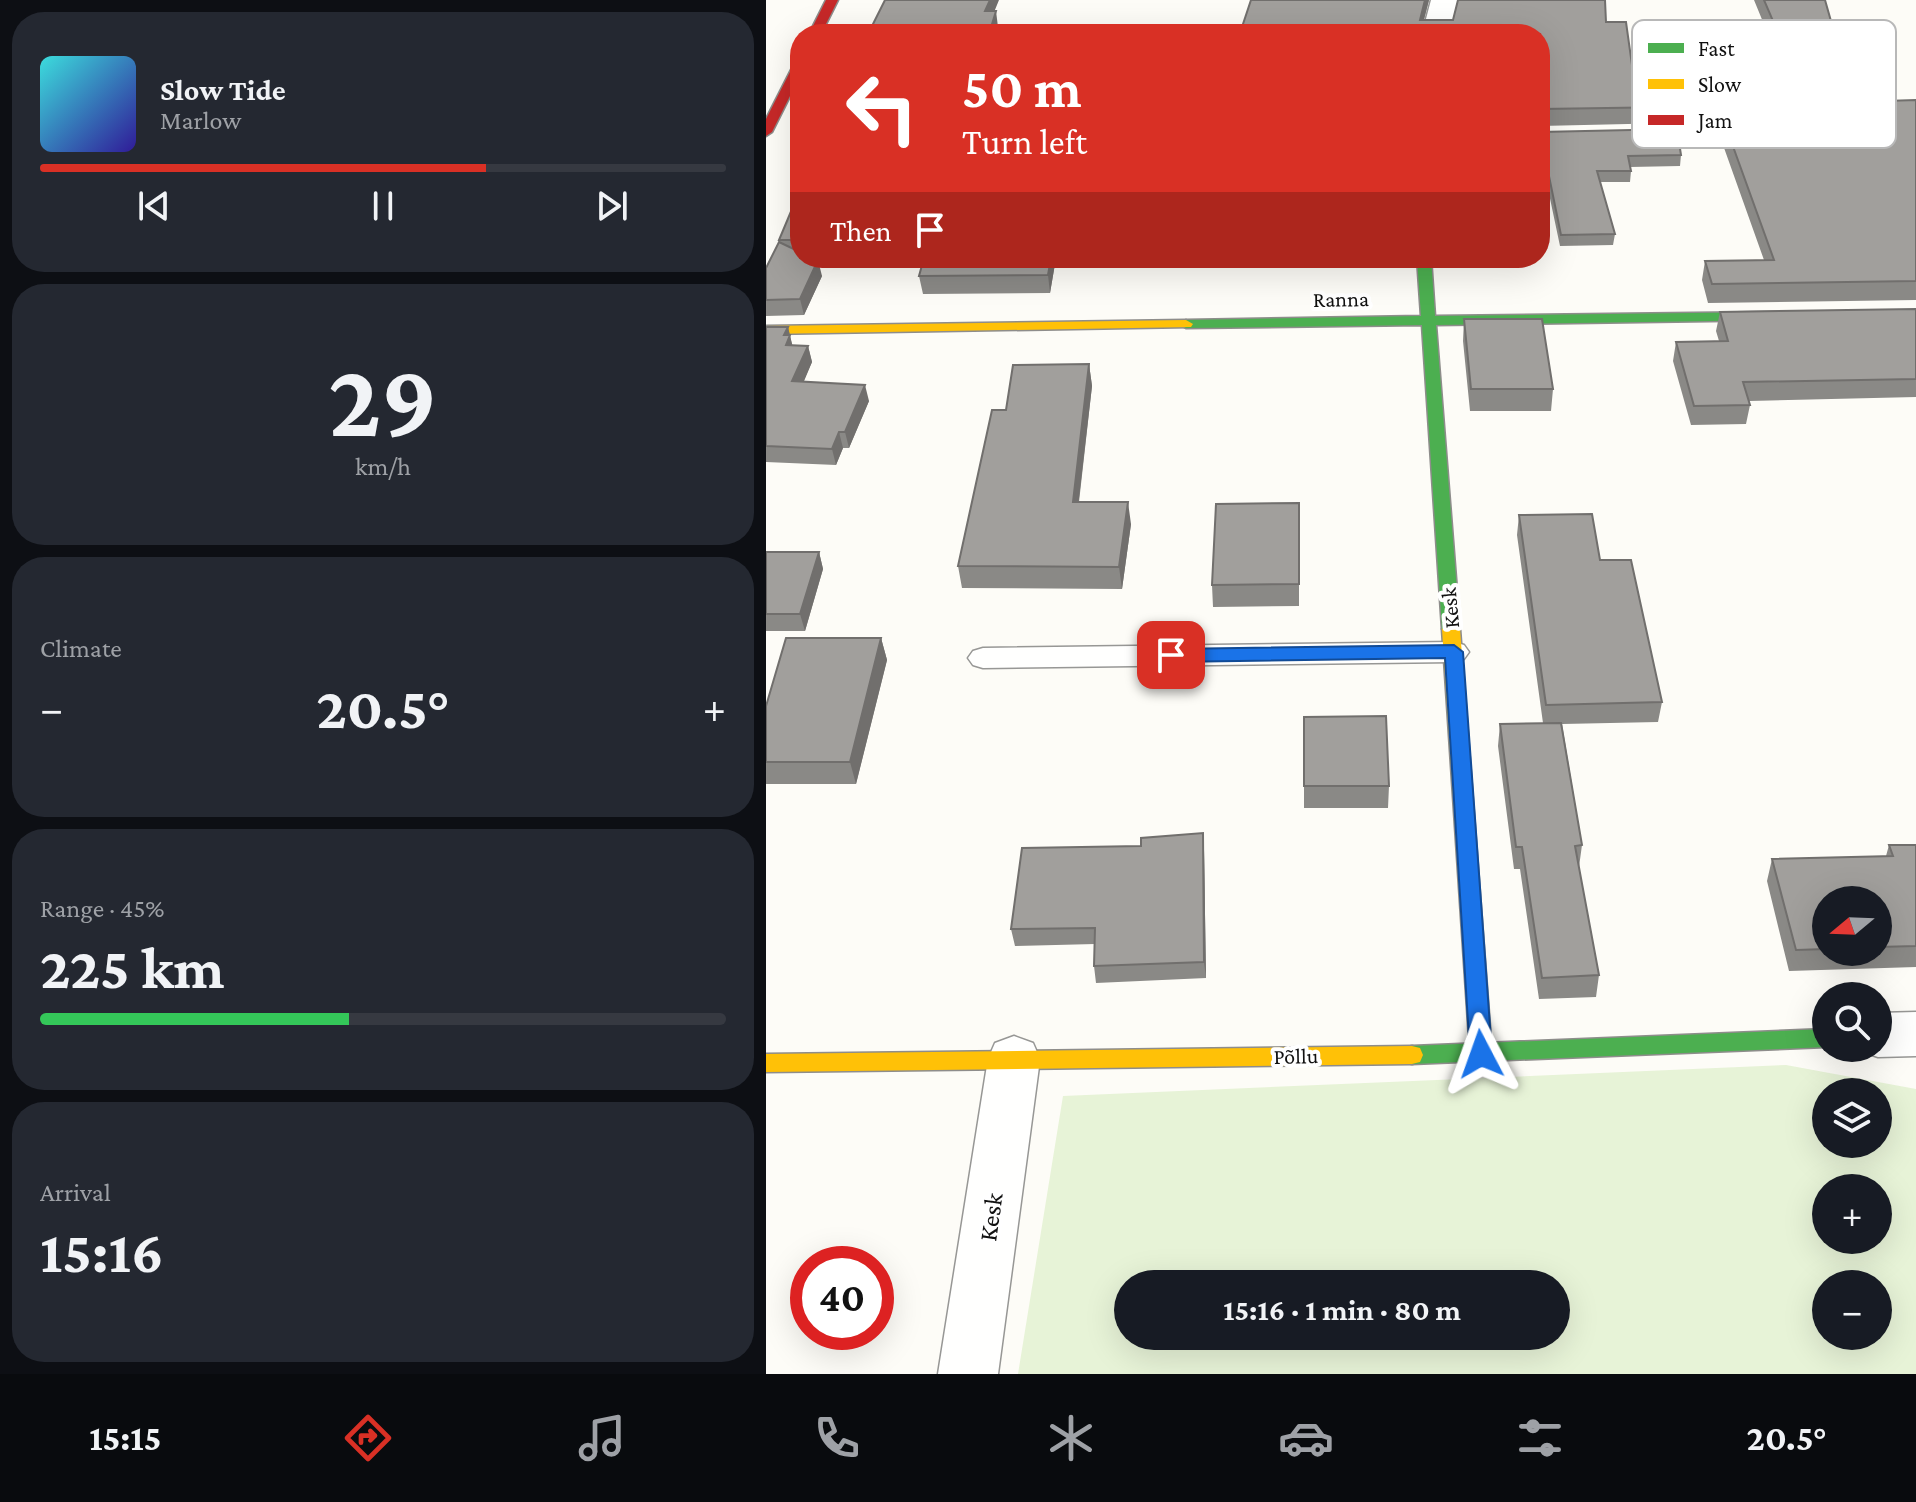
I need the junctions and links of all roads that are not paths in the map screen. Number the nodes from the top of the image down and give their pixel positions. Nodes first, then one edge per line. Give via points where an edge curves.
1 (832, 0) edge
2 (1445, 0) edge
3 (820, 24) edge
4 (1439, 24) edge
5 (790, 84) edge
6 (766, 132) edge
7 (1617, 133) edge
8 (1632, 133) edge
9 (1424, 268) edge
10 (1790, 316) edge
11 (1426, 321) junction
12 (766, 330) edge
13 (1454, 652) junction
14 (983, 658) dead end
15 (1916, 1034) edge
16 (1892, 1035) edge
17 (1812, 1039) edge
18 (1481, 1054) junction
19 (1014, 1059) junction
20 (766, 1063) edge
21 (968, 1374) edge

1 - 3 street
2 - 4 street
5 - 6 street
7 - 8 lane
9 - 11 street, Kesk
10 - 11 street, Ranna
11 - 12 street, Ranna
11 - 13 street, Kesk
13 - 14 lane
13 - 18 street, Kesk
15 - 16 street
17 - 18 street, Põllu
18 - 19 street, Põllu
19 - 20 street, Põllu
19 - 21 street, Kesk

